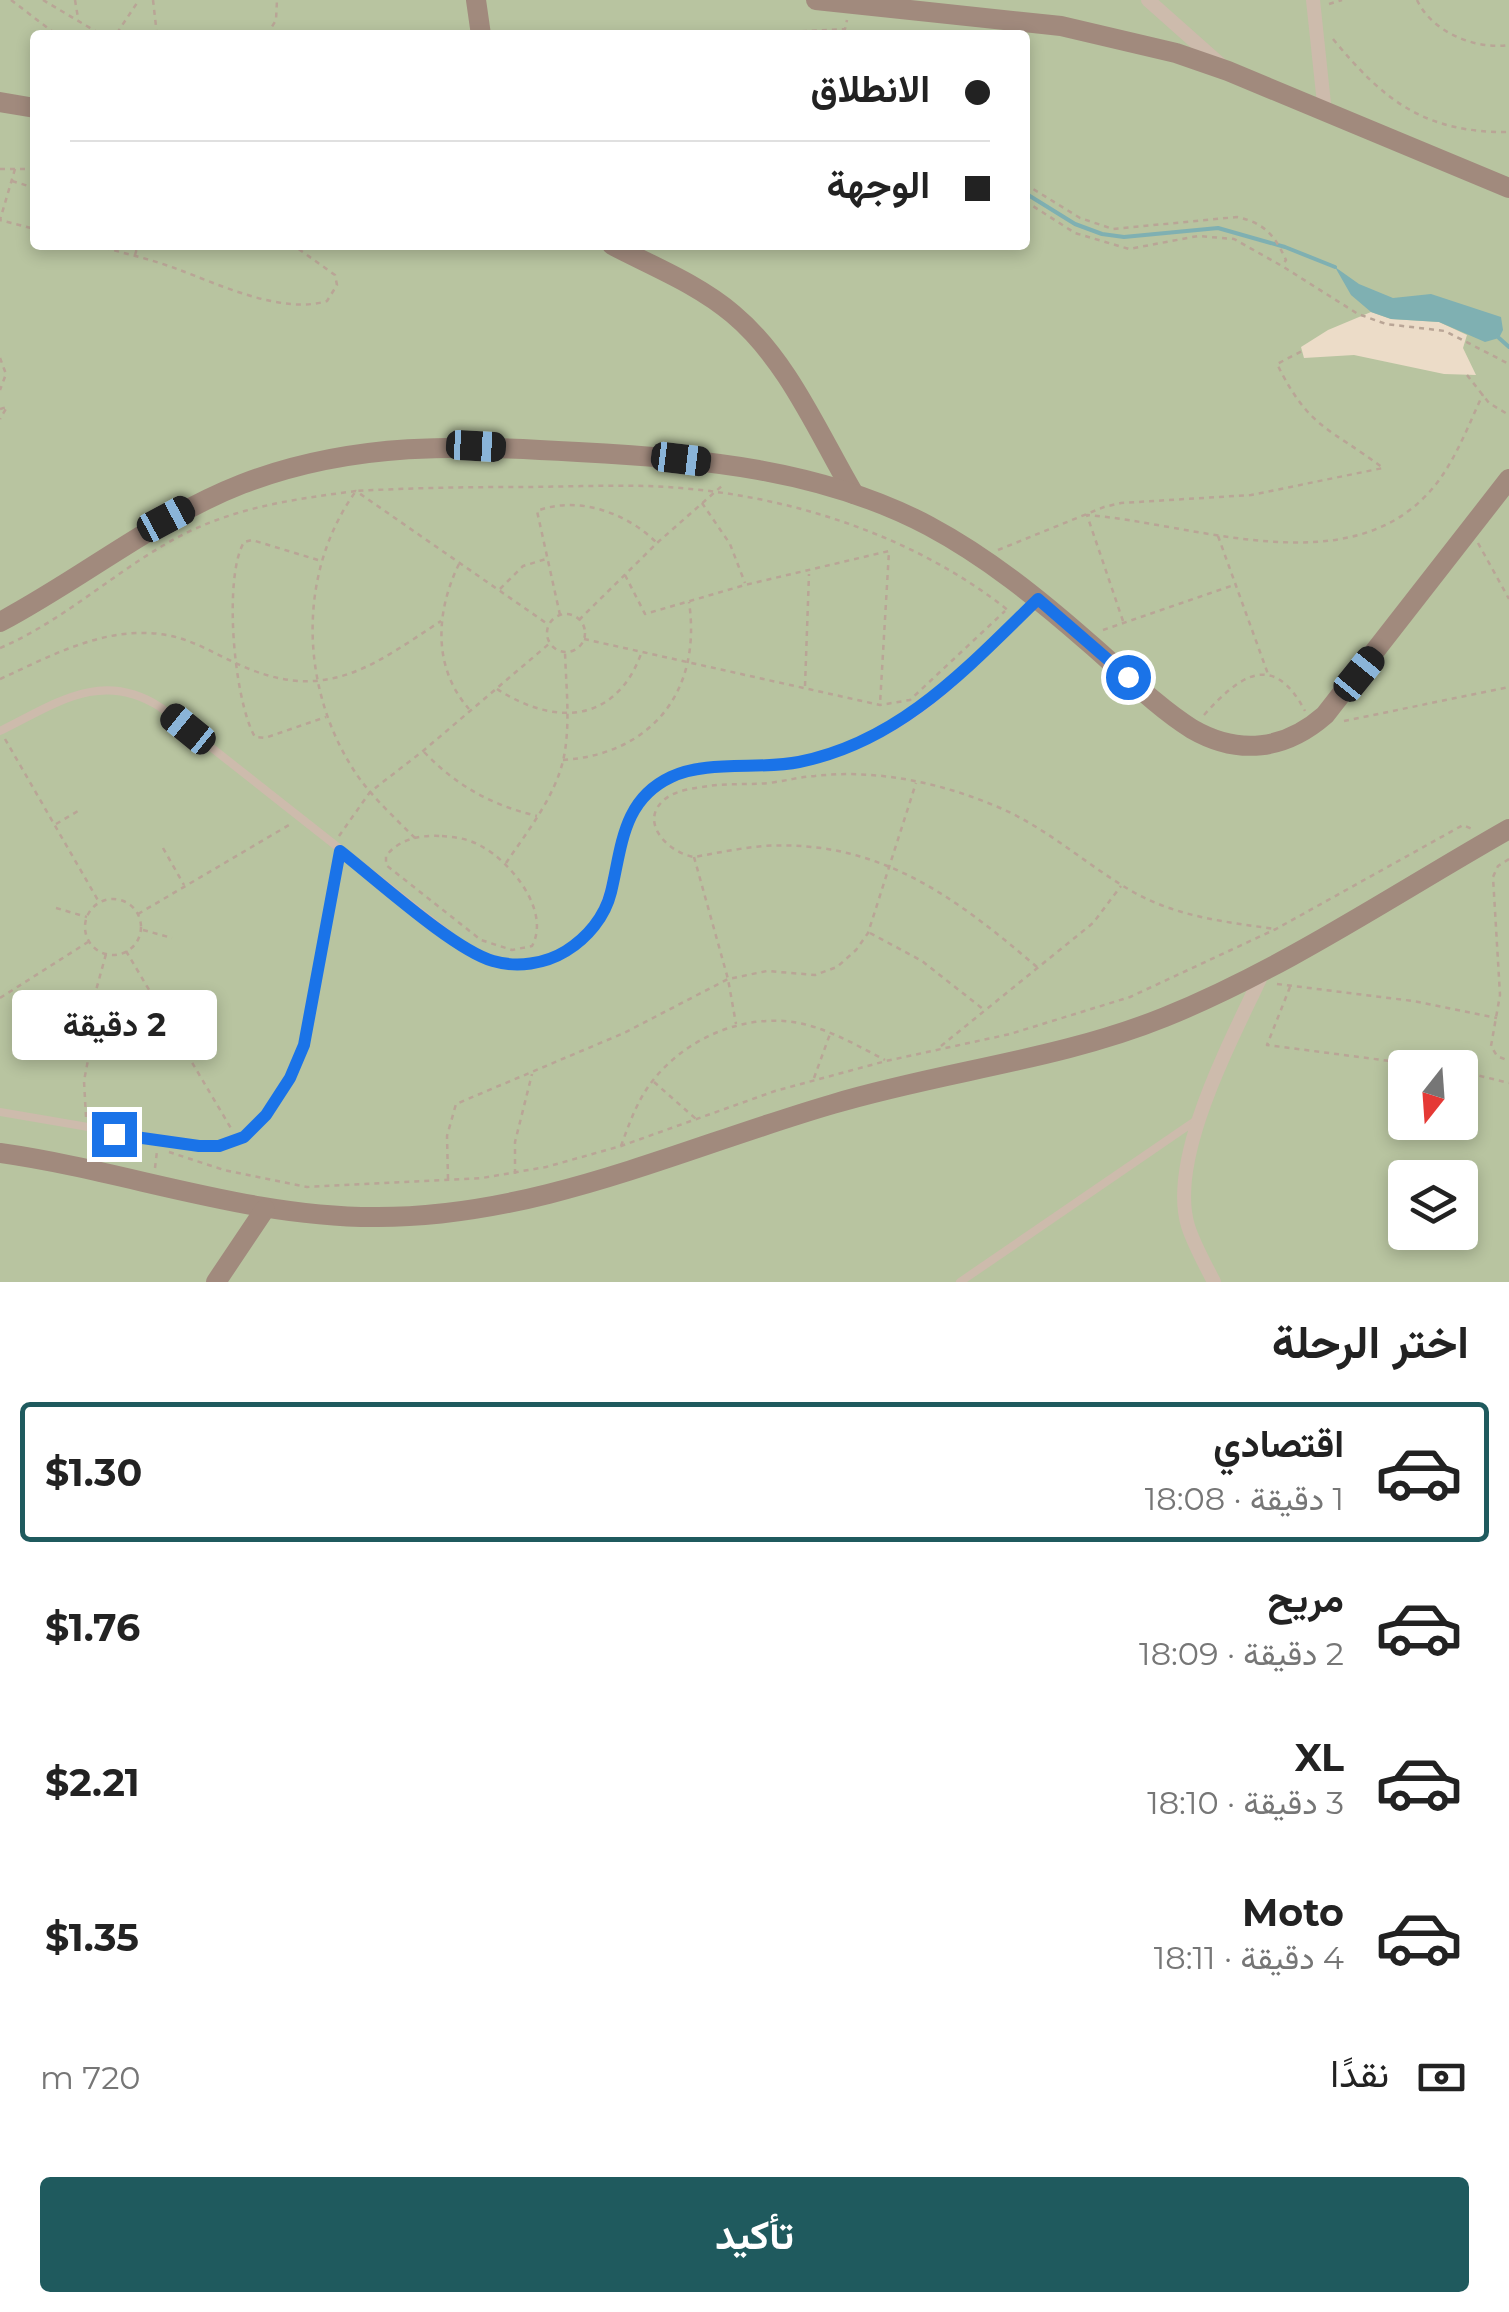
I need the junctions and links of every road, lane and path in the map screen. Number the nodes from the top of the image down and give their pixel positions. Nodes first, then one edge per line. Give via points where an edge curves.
1 (11, 0) edge
2 (43, 0) edge
3 (76, 0) edge
4 (139, 0) edge
5 (153, 0) edge
6 (277, 0) edge
7 (476, 0) edge
8 (816, 0) edge
9 (1148, 0) edge
10 (1313, 0) edge
11 (1417, 0) edge
12 (851, 4) junction
13 (1315, 18) junction
14 (78, 21) junction
15 (50, 30) edge
16 (95, 30) edge
17 (120, 30) edge
18 (156, 30) edge
19 (269, 30) edge
20 (481, 30) edge
21 (825, 30) edge
22 (1509, 45) edge
23 (1228, 71) junction
24 (0, 102) edge
25 (30, 107) edge
26 (1325, 113) junction
27 (1509, 132) edge
28 (0, 168) edge
29 (15, 169) junction
30 (30, 169) edge
31 (12, 181) junction
32 (30, 186) edge
33 (1030, 187) edge
34 (1509, 188) edge
35 (2, 204) edge
36 (1030, 204) edge
37 (30, 228) edge
38 (113, 250) edge
39 (136, 250) edge
40 (300, 250) edge
41 (622, 250) edge
42 (134, 256) junction
43 (1282, 266) junction
44 (1302, 352) dead end
45 (0, 358) edge
46 (1509, 364) edge
47 (3, 370) edge
48 (1467, 375) dead end
49 (0, 390) edge
50 (1483, 394) junction
51 (0, 408) edge
52 (1509, 415) edge
53 (0, 419) edge
54 (1509, 479) edge
55 (356, 491) junction
56 (715, 492) junction
57 (854, 494) junction
58 (702, 503) junction
59 (1087, 515) junction
60 (1470, 529) junction
61 (1218, 536) junction
62 (658, 543) junction
63 (980, 557) junction
64 (548, 559) junction
65 (322, 561) junction
66 (459, 564) junction
67 (809, 571) junction
68 (625, 576) junction
69 (746, 585) junction
70 (1234, 585) junction
71 (499, 590) junction
72 (1038, 599) junction
73 (1509, 599) edge
74 (689, 602) junction
75 (1006, 610) dead end
76 (560, 616) junction
77 (1018, 618) junction
78 (441, 620) junction
79 (580, 620) junction
80 (1123, 621) junction
81 (0, 622) edge
82 (549, 625) junction
83 (1084, 638) junction
84 (584, 639) junction
85 (550, 642) junction
86 (0, 648) edge
87 (564, 652) junction
88 (642, 652) junction
89 (236, 662) junction
90 (689, 662) junction
91 (1268, 676) junction
92 (0, 679) edge
93 (317, 681) junction
94 (1509, 687) edge
95 (496, 688) junction
96 (805, 688) junction
97 (880, 706) junction
98 (470, 710) junction
99 (566, 713) junction
100 (327, 716) junction
101 (1346, 720) dead end
102 (1312, 726) junction
103 (1192, 729) junction
104 (0, 731) edge
105 (423, 751) junction
106 (563, 760) junction
107 (917, 782) junction
108 (370, 792) junction
109 (78, 810) dead end
110 (537, 816) junction
111 (299, 819) junction
112 (54, 825) junction
113 (1500, 834) edge
114 (415, 838) junction
115 (163, 848) dead end
116 (336, 848) junction
117 (694, 857) junction
118 (1509, 860) edge
119 (506, 864) junction
120 (892, 865) junction
121 (1122, 885) junction
122 (185, 886) junction
123 (100, 902) junction
124 (56, 908) dead end
125 (138, 914) junction
126 (87, 916) junction
127 (1276, 929) junction
128 (141, 930) junction
129 (868, 932) junction
130 (172, 938) dead end
131 (89, 941) junction
132 (126, 952) junction
133 (106, 954) junction
134 (1037, 967) junction
135 (1261, 976) junction
136 (728, 979) junction
137 (1290, 986) junction
138 (0, 998) edge
139 (984, 1010) junction
140 (1498, 1018) junction
141 (737, 1025) junction
142 (830, 1033) junction
143 (938, 1050) junction
144 (886, 1061) junction
145 (1388, 1061) edge
146 (1509, 1061) edge
147 (532, 1072) junction
148 (1478, 1076) edge
149 (813, 1080) junction
150 (653, 1081) junction
151 (1509, 1083) edge
152 (0, 1112) edge
153 (696, 1119) junction
154 (1198, 1119) junction
155 (86, 1128) junction
156 (143, 1139) junction
157 (238, 1140) junction
158 (620, 1146) junction
159 (158, 1148) junction
160 (0, 1153) edge
161 (515, 1174) junction
162 (448, 1180) junction
163 (154, 1184) junction
164 (265, 1209) junction
165 (216, 1282) edge
166 (960, 1282) edge
167 (1214, 1282) edge

1 - 15 path
2 - 14 path
3 - 14 path
4 - 17 path
5 - 18 path
6 - 19 path
7 - 20 street
8 - 12 street
9 - 23 street
10 - 13 street
11 - 22 path via 1444,30 1470,42
12 - 21 path via 844,29
12 - 23 street via 1099,33
13 - 26 street
13 - 27 path via 1397,103 1448,125
14 - 16 path
23 - 26 street
24 - 25 street
26 - 34 street
28 - 29 path
29 - 30 path
29 - 31 path
31 - 32 path
31 - 35 path
33 - 43 path via 1080,218 1113,229 1237,216 1260,224 1276,240 1286,260
35 - 37 path via 0,220
36 - 43 path via 1112,245 1139,249 1223,236
38 - 42 path
39 - 42 path
40 - 42 path via 335,275 327,301 256,298
41 - 57 street via 705,293 754,334
43 - 46 path via 1370,320 1444,331
44 - 59 path via 1277,364 1294,398 1327,432 1384,468 1266,492 1135,502
45 - 47 path
47 - 49 path
48 - 50 path
50 - 52 path
50 - 61 path via 1439,481 1395,519 1310,543
51 - 53 path via 7,408
54 - 60 street
55 - 56 path via 608,486
55 - 65 path
55 - 66 path
55 - 86 path via 270,502 199,526
56 - 58 path
56 - 77 path via 862,528 958,576
57 - 63 street
57 - 81 street via 744,466 633,455 476,446 354,454 272,474 184,510
58 - 62 path
58 - 69 path via 730,544
59 - 61 path
59 - 63 path
59 - 80 path
60 - 73 path
60 - 102 street
61 - 70 path
62 - 64 path via 621,517 561,504 537,511
62 - 68 path
63 - 72 street
64 - 71 path via 523,566
64 - 76 path
65 - 89 path via 252,540 241,546
65 - 93 path via 313,606
66 - 71 path
66 - 78 path
67 - 69 path
67 - 96 path
67 - 97 path via 889,550
68 - 74 path via 645,614
68 - 79 path
69 - 74 path
70 - 80 path
70 - 91 path
71 - 82 path
72 - 77 lane
72 - 83 street
74 - 90 path
75 - 97 path via 929,686 910,700
76 - 79 path
76 - 82 path
77 - 116 lane via 946,688 862,743 784,765 688,771 660,784 622,835 601,916 552,958 520,964 475,954
78 - 93 path via 362,671
78 - 98 path via 449,677
79 - 84 path
80 - 83 path
82 - 85 path
83 - 103 street
84 - 87 path
84 - 88 path
85 - 87 path
85 - 95 path
87 - 99 path
88 - 90 path
88 - 99 path via 618,692 595,708
89 - 92 path via 172,636 135,633 80,644
89 - 93 path via 274,677
89 - 100 path via 255,737
90 - 96 path
90 - 106 path via 670,706 642,735 597,756
91 - 102 path via 1292,691
91 - 103 path via 1236,682
93 - 100 path
94 - 101 path
95 - 98 path
95 - 99 path via 532,708
96 - 97 path
98 - 105 path
99 - 106 path
100 - 108 path
102 - 103 street via 1283,742 1250,747
104 - 111 lane via 74,696 128,690 160,707
104 - 112 path
105 - 108 path
105 - 110 path via 481,797
106 - 110 path
107 - 117 path via 858,774 674,793 658,806 656,830 674,851
107 - 120 path
107 - 121 path via 1012,814
108 - 114 path
108 - 116 path
109 - 112 path
110 - 119 path
111 - 116 lane
111 - 122 path
112 - 123 path
113 - 127 path via 1463,825
113 - 135 street
114 - 119 path via 466,840
114 - 119 path via 388,852 388,868 482,940 520,950 534,942 537,923
115 - 122 path
116 - 157 lane via 300,1056 274,1104
117 - 120 path via 806,846
117 - 136 path
118 - 140 path via 1495,871 1492,884
120 - 129 path
120 - 134 path via 970,912
121 - 127 path via 1176,911
121 - 134 path via 1093,923
122 - 125 path
123 - 125 path via 122,900
123 - 126 path
124 - 126 path
125 - 128 path
126 - 131 path
127 - 143 path via 1100,1007
128 - 130 path
128 - 132 path
129 - 136 path via 850,956 823,973 767,971
129 - 139 path via 922,961
131 - 133 path
131 - 138 path
132 - 133 path
132 - 157 path
133 - 155 path via 84,1081
134 - 139 path
135 - 137 path
135 - 154 street
135 - 164 street via 1133,1029 832,1104 510,1204 377,1218
136 - 141 path
136 - 147 path
137 - 140 path
137 - 145 path via 1268,1045
139 - 143 path
140 - 146 path via 1492,1052
141 - 142 path via 794,1022
141 - 150 path via 688,1048
142 - 144 path
142 - 149 path
143 - 144 path
144 - 149 path
147 - 161 path via 514,1142
147 - 162 path via 456,1104 447,1136
148 - 151 path
149 - 153 path
150 - 153 path
150 - 158 path
152 - 155 lane
153 - 158 path
154 - 166 lane
154 - 167 street via 1188,1158 1187,1223
155 - 156 lane
156 - 157 lane via 207,1147
156 - 159 path
158 - 161 path
159 - 162 path via 306,1187
159 - 163 path
160 - 163 street
161 - 162 path
163 - 164 street
164 - 165 street

